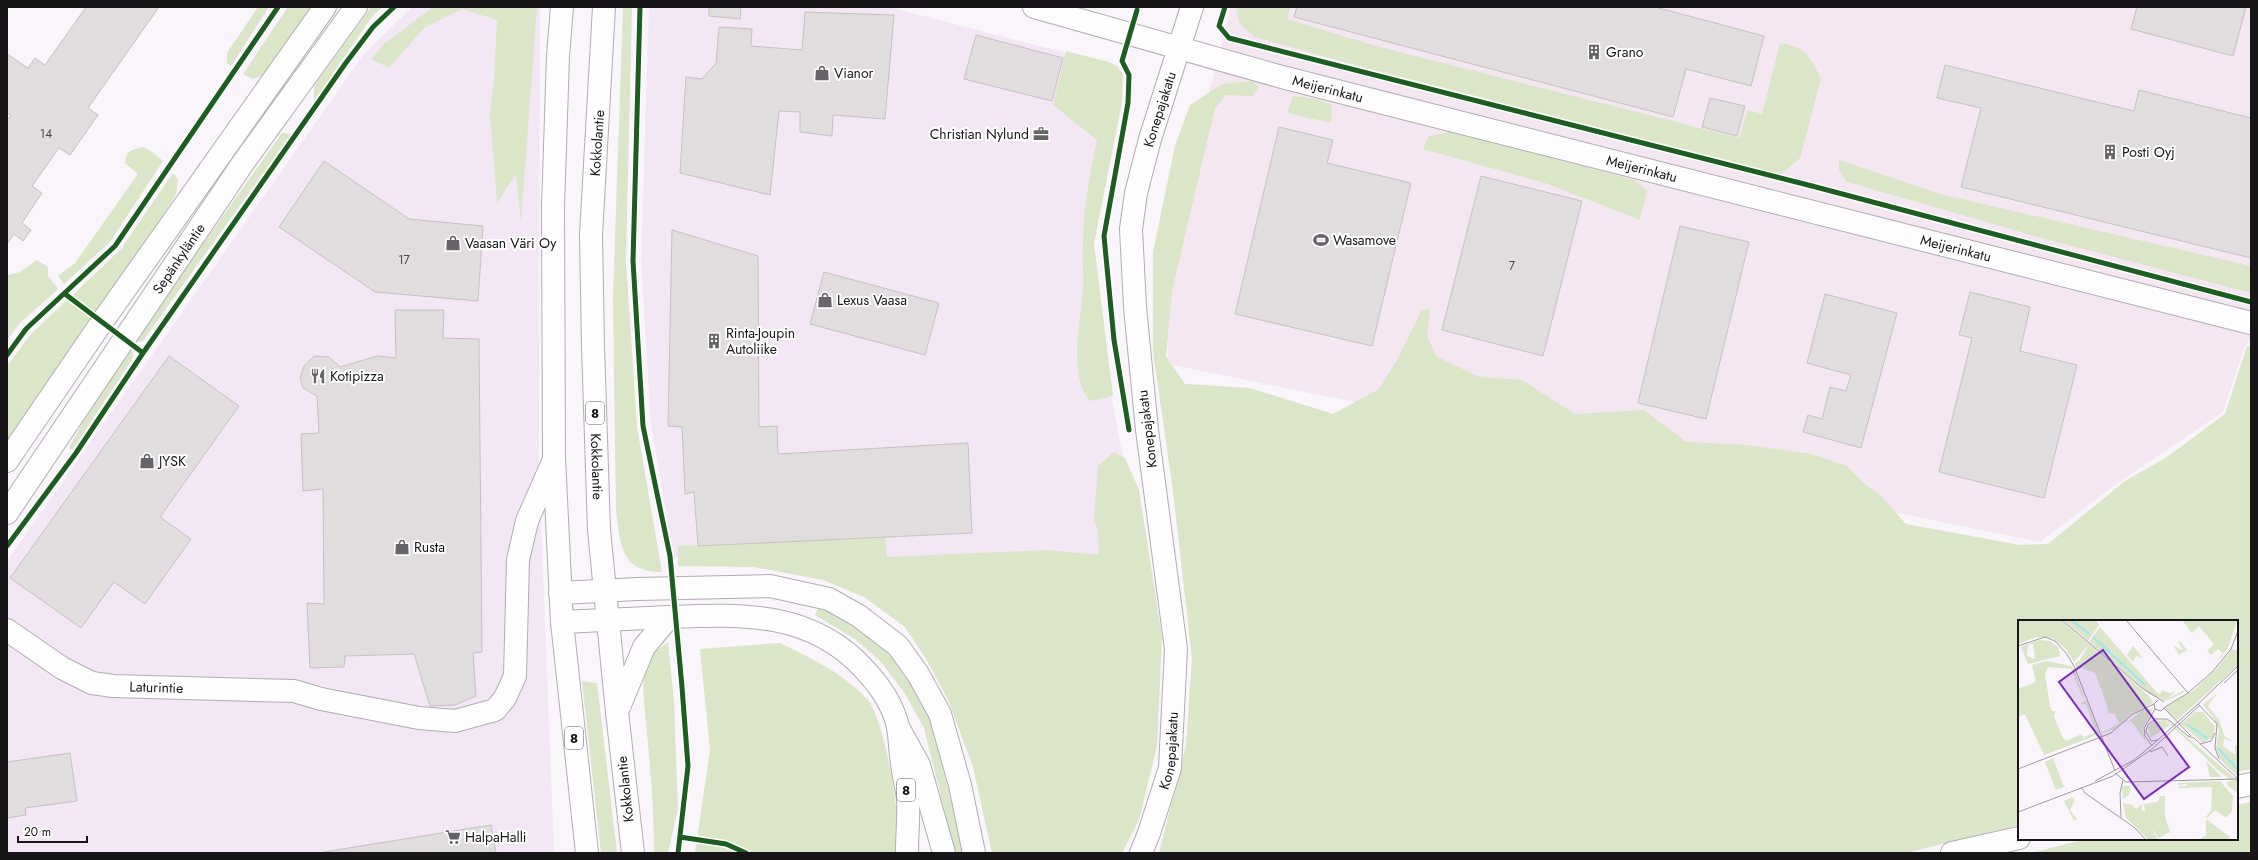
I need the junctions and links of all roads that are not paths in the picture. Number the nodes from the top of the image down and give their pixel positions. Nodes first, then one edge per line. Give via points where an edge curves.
1 (325, 7) edge
2 (356, 7) edge
3 (562, 7) edge
4 (604, 7) edge
5 (1034, 7) edge
6 (1192, 7) edge
7 (1179, 48) junction
8 (2251, 323) edge
9 (554, 458) junction
10 (7, 461) edge
11 (7, 513) edge
12 (605, 591) junction
13 (560, 593) junction
14 (669, 617) junction
15 (608, 620) junction
16 (562, 622) junction
17 (7, 630) edge
18 (617, 712) junction
19 (898, 727) junction
20 (2251, 784) edge
21 (2238, 787) edge
22 (2018, 838) edge
23 (587, 853) edge
24 (633, 853) edge
25 (907, 853) edge
26 (944, 853) edge
27 (974, 853) edge
28 (1141, 853) edge
29 (1952, 853) edge

1 - 10 main road, Sepänkyläntie
2 - 11 main road, Sepänkyläntie via 243,163
3 - 9 main road, 8 via 553,207
4 - 12 main road, Kokkolantie / 8 via 592,235 599,530
5 - 7 main road, Meijerinkatu
6 - 7 main road, Konepajakatu
7 - 8 main road, Meijerinkatu via 1419,112
7 - 28 main road, Konepajakatu via 1150,139 1136,193 1132,228 1135,307 1147,430 1176,649 1170,768
9 - 13 main road, 8
9 - 17 main road, Laturintie via 527,522 518,560 515,676 505,698 495,710 455,721 419,718 321,699 294,691 113,686 92,683 62,668
12 - 13 main road
12 - 15 main road, Kokkolantie / 8
12 - 27 main road via 770,586 829,599 859,616 898,646 918,674 940,714 960,785
13 - 16 main road, 8
14 - 15 main road
14 - 18 main road, 8 via 644,647
14 - 19 main road, 8 via 709,615 774,620 799,625 824,635 842,648 879,684
15 - 16 main road
15 - 18 main road, Kokkolantie / 8
16 - 23 main road, 8
18 - 24 main road, Kokkolantie / 8
19 - 25 main road, 8 via 908,799
19 - 26 main road via 919,766
20 - 21 main road
22 - 29 main road

